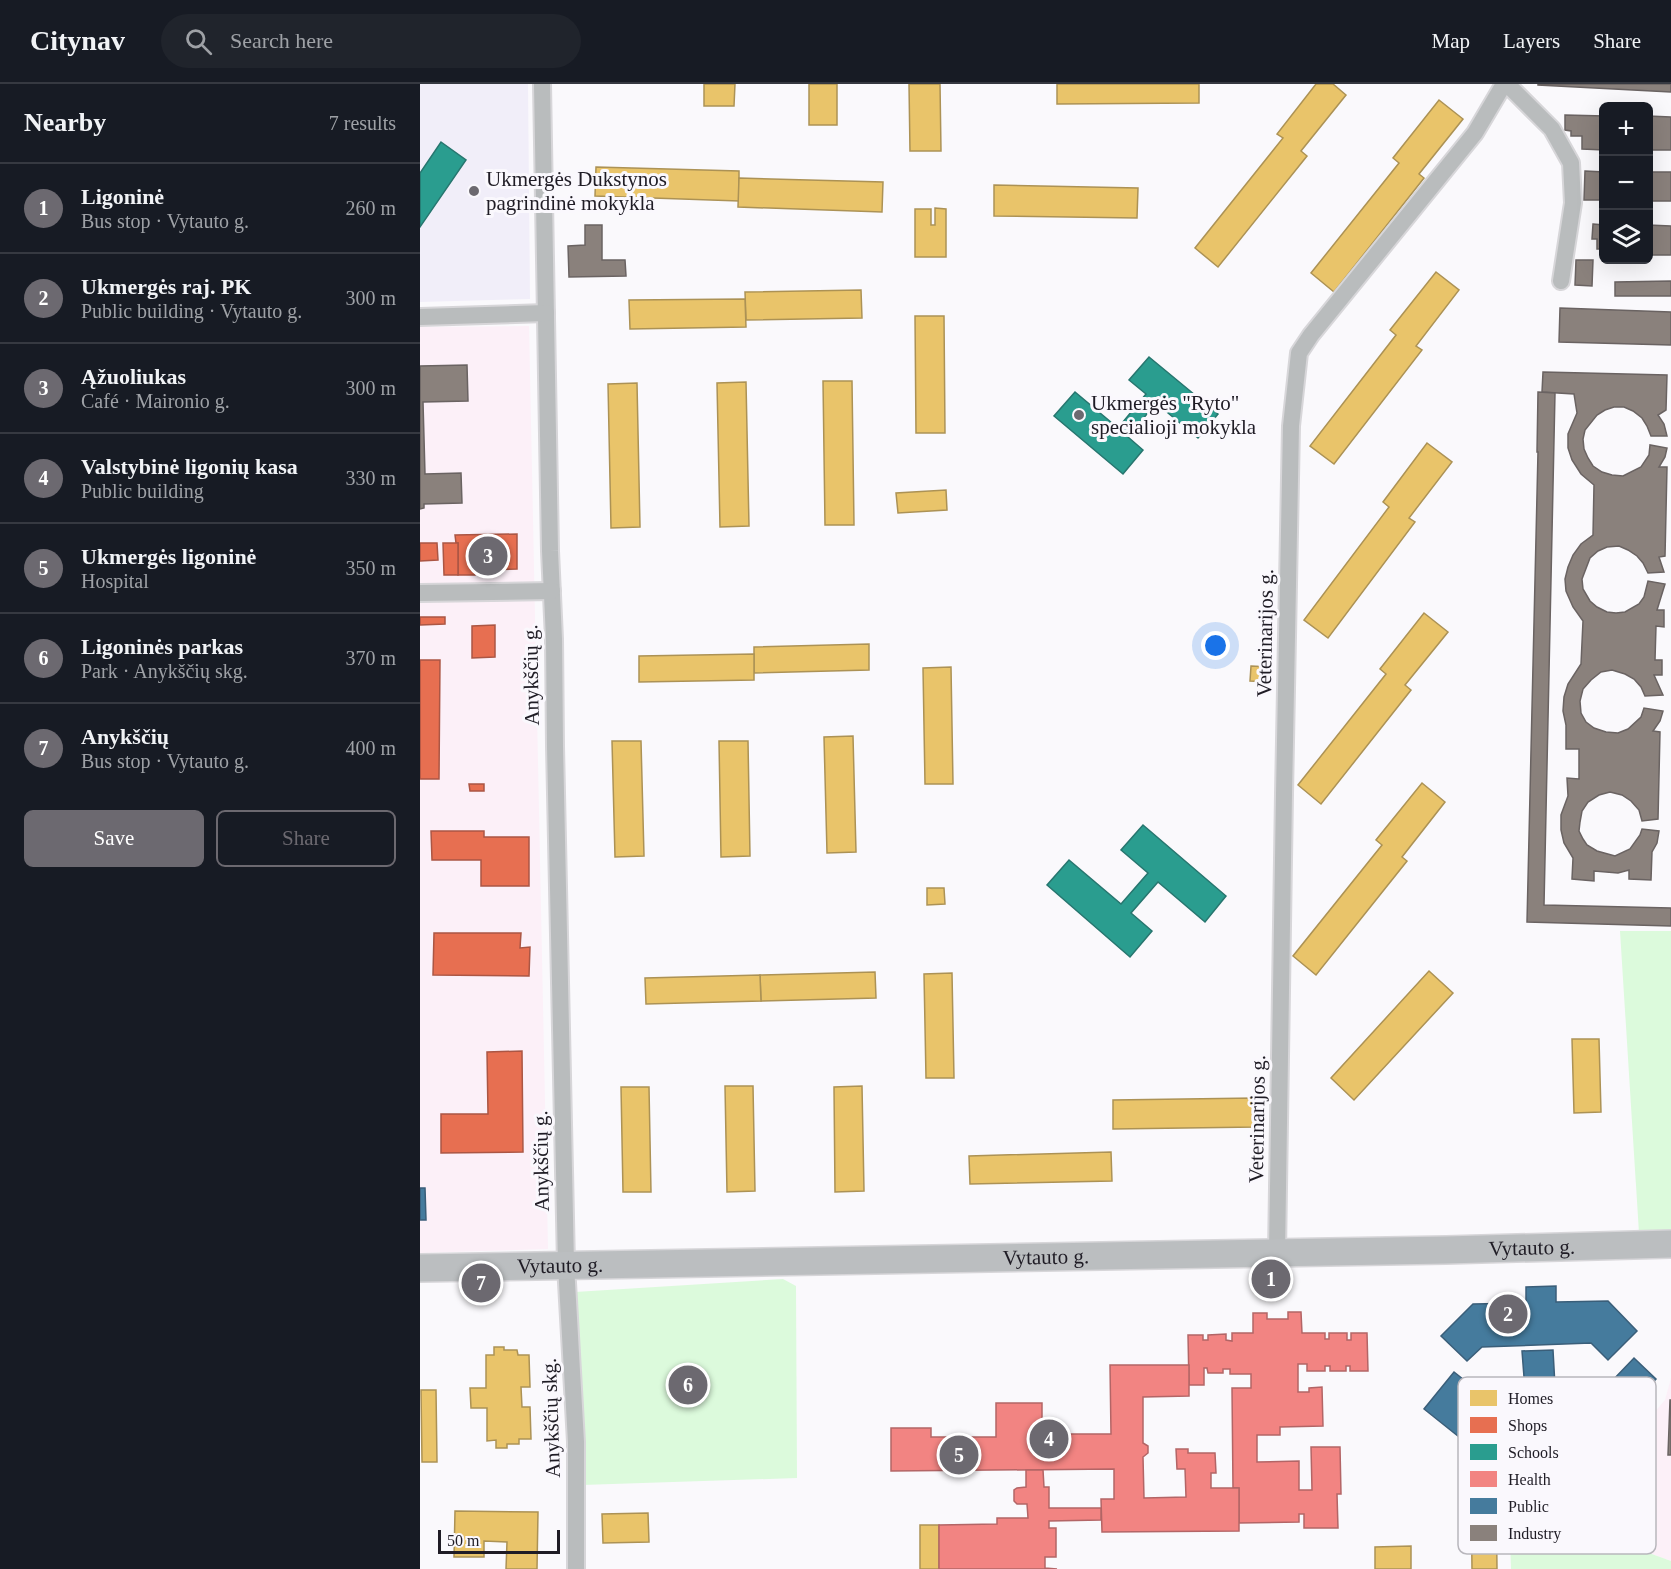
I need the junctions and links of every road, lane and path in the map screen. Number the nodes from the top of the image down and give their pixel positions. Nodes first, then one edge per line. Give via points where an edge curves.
1 (542, 84) edge
2 (1506, 84) edge
3 (1560, 280) dead end
4 (546, 313) junction
5 (420, 317) edge
6 (552, 591) junction
7 (420, 593) edge
8 (1671, 1244) edge
9 (1277, 1253) junction
10 (566, 1265) junction
11 (420, 1268) edge
12 (576, 1569) edge

1 - 4 street, Anykščių g.
2 - 3 street via 1552,129 1571,164 1573,203
2 - 9 street, Veterinarijos g. via 1475,133 1299,353 1291,438
4 - 5 street
4 - 6 street, Anykščių g.
6 - 7 street
6 - 10 street, Anykščių g.
8 - 9 main road, Vytauto g.
9 - 10 main road, Vytauto g.
10 - 11 main road, Vytauto g.
10 - 12 street, Anykščių skg. via 576,1442

